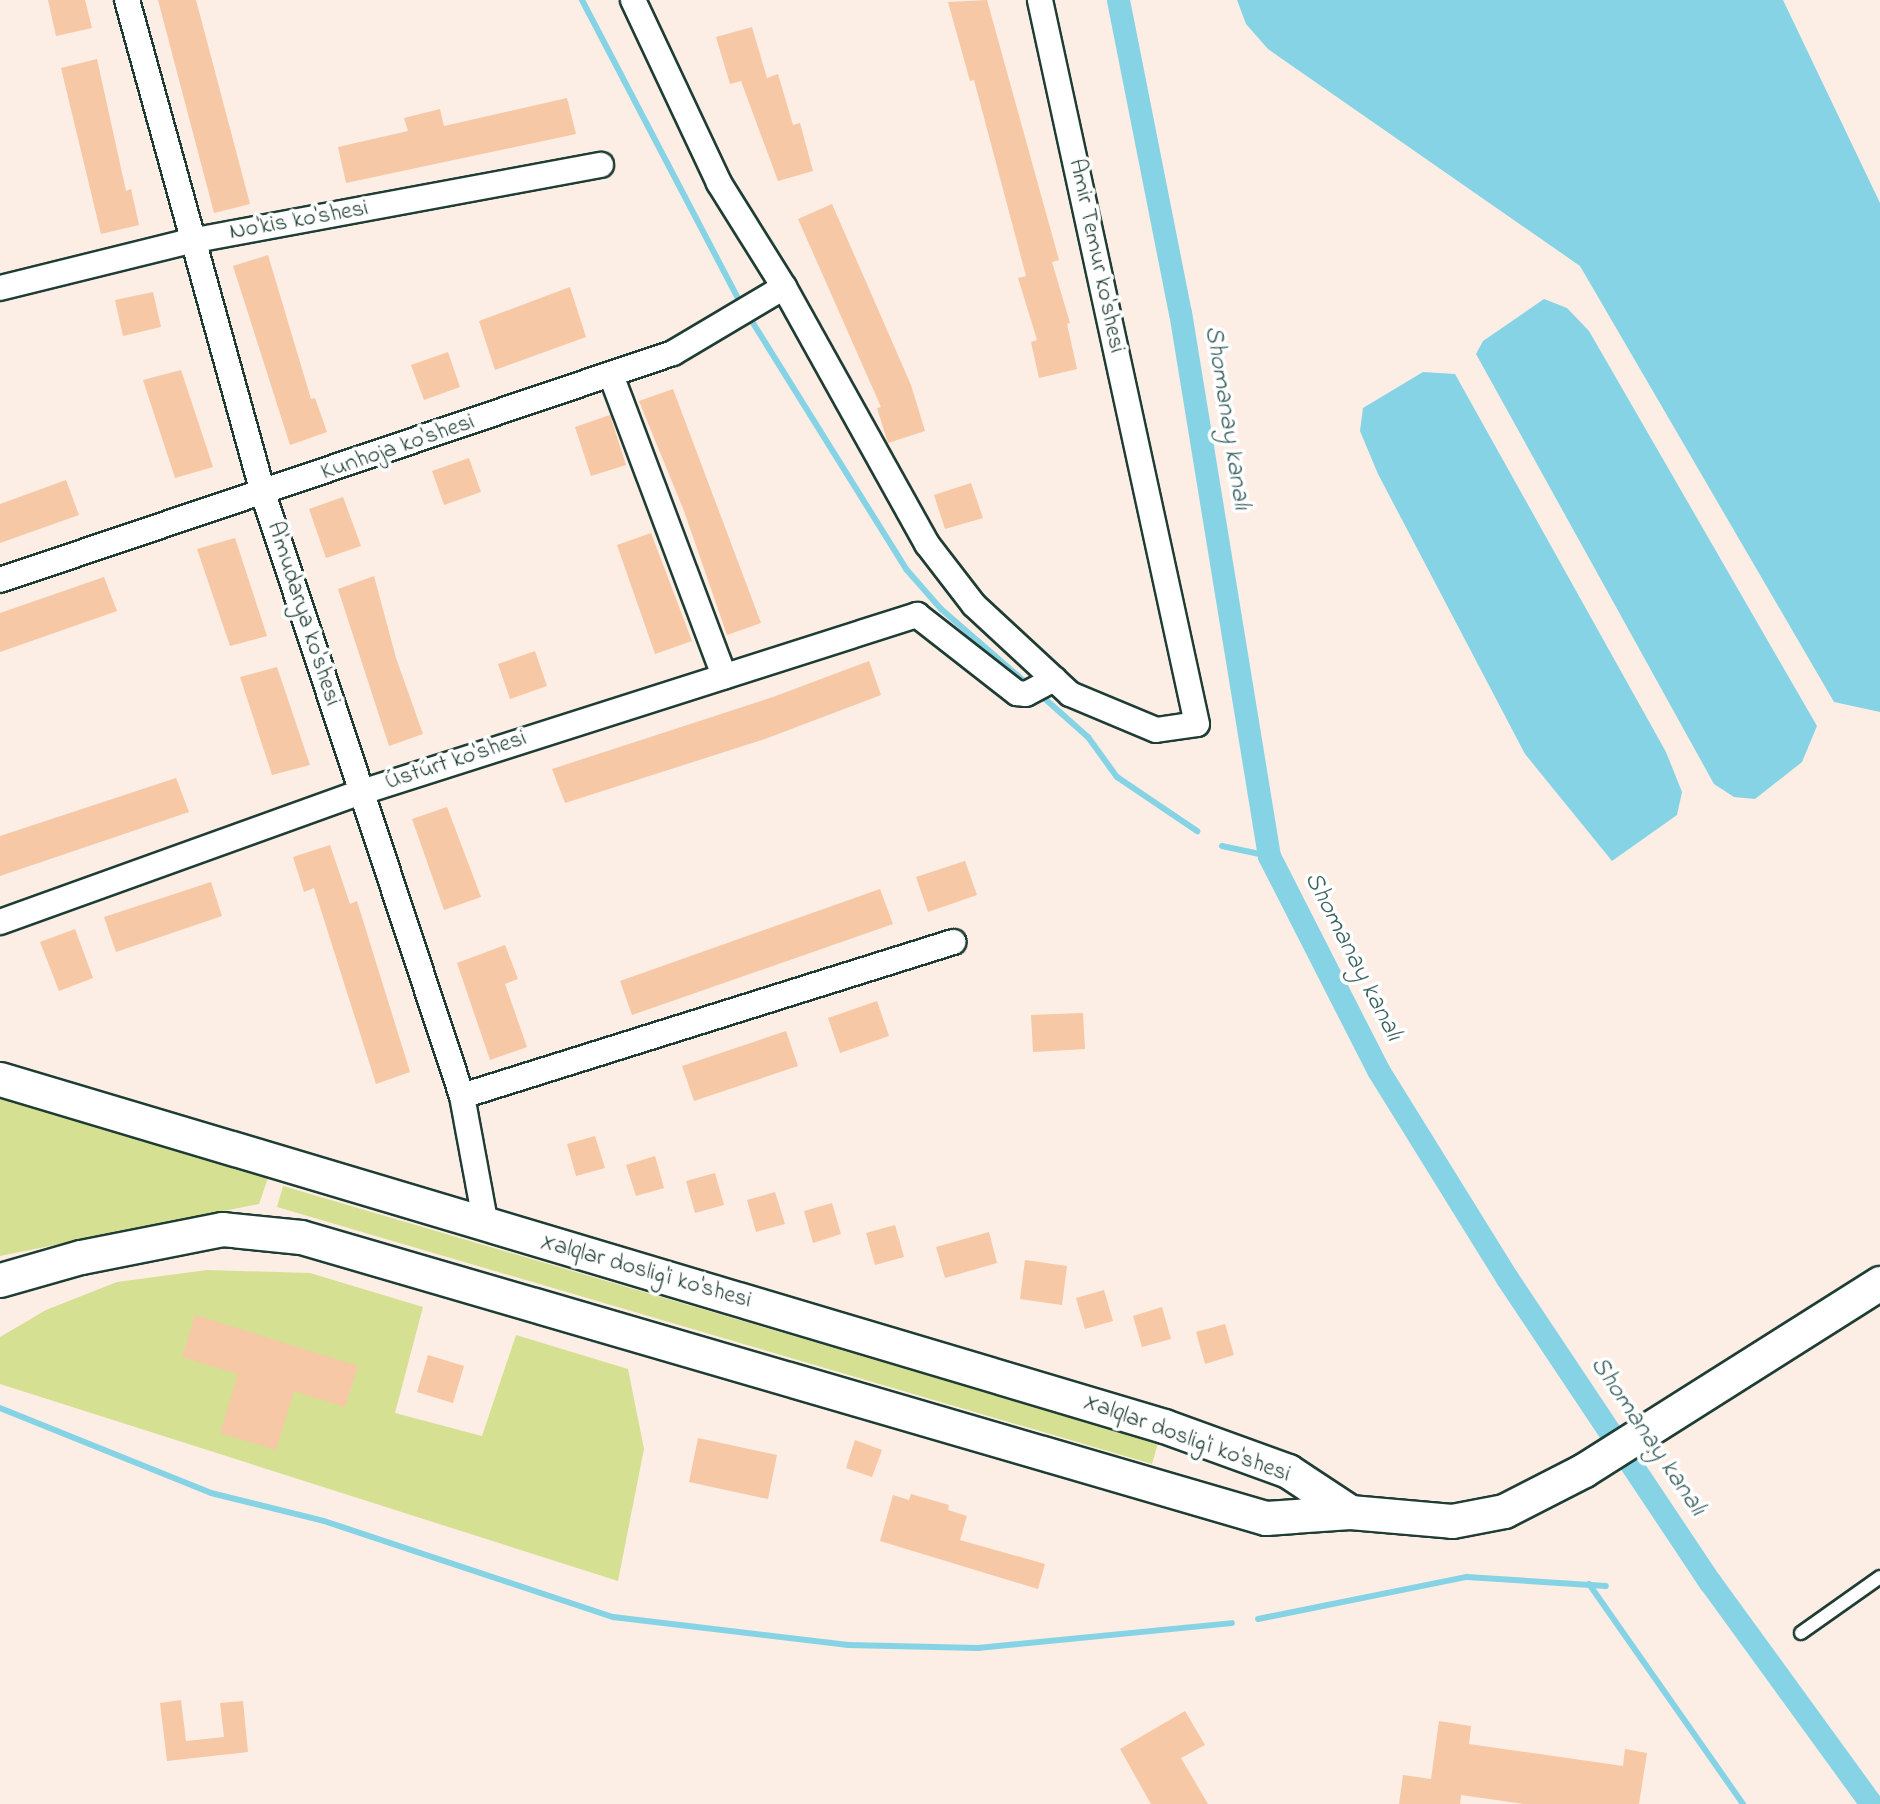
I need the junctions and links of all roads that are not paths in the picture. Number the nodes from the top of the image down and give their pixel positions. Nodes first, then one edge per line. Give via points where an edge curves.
1 (127, 0) edge
2 (633, 0) edge
3 (1040, 0) edge
4 (601, 165) dead end
5 (190, 241) junction
6 (783, 287) junction
7 (0, 288) edge
8 (611, 375) junction
9 (263, 494) junction
10 (0, 580) edge
11 (724, 676) junction
12 (1054, 679) junction
13 (362, 792) junction
14 (0, 922) edge
15 (953, 942) dead end
16 (0, 1079) edge
17 (462, 1096) junction
18 (486, 1225) junction
19 (0, 1280) edge
20 (1880, 1283) edge
21 (1350, 1512) junction
22 (1880, 1577) edge
23 (1801, 1633) dead end

1 - 5 street, A'mudarya ko'shesi
2 - 6 street via 719,183
3 - 12 street, Amir Temur ko'shesi via 1198,724 1156,730 1070,694
4 - 5 street, No'kis ko'shesi
5 - 7 street, No'kis ko'shesi
5 - 9 street, A'mudarya ko'shesi
6 - 8 street, Kunhoja ko'shesi via 673,353
6 - 12 street via 927,544 974,606
8 - 9 street, Kunhoja ko'shesi
8 - 11 street
9 - 10 street, Kunhoja ko'shesi
9 - 13 street, A'mudarya ko'shesi
11 - 12 street, Ústúrt ko'shesi via 917,615 1017,693 1026,694
11 - 13 street, Ústúrt ko'shesi
13 - 14 street, Ústúrt ko'shesi
13 - 17 street, A'mudarya ko'shesi
15 - 17 street
16 - 18 main road, Xalqlar doslig'i ko'shesi
17 - 18 street, A'mudarya ko'shesi
18 - 21 main road, Xalqlar doslig'i ko'shesi via 1164,1426 1289,1471
19 - 21 main road, Xalqlar doslig'i ko'shesi via 81,1257 222,1229 301,1237 1185,1498 1266,1518
20 - 21 main road via 1584,1470 1504,1511 1452,1521
22 - 23 lane

